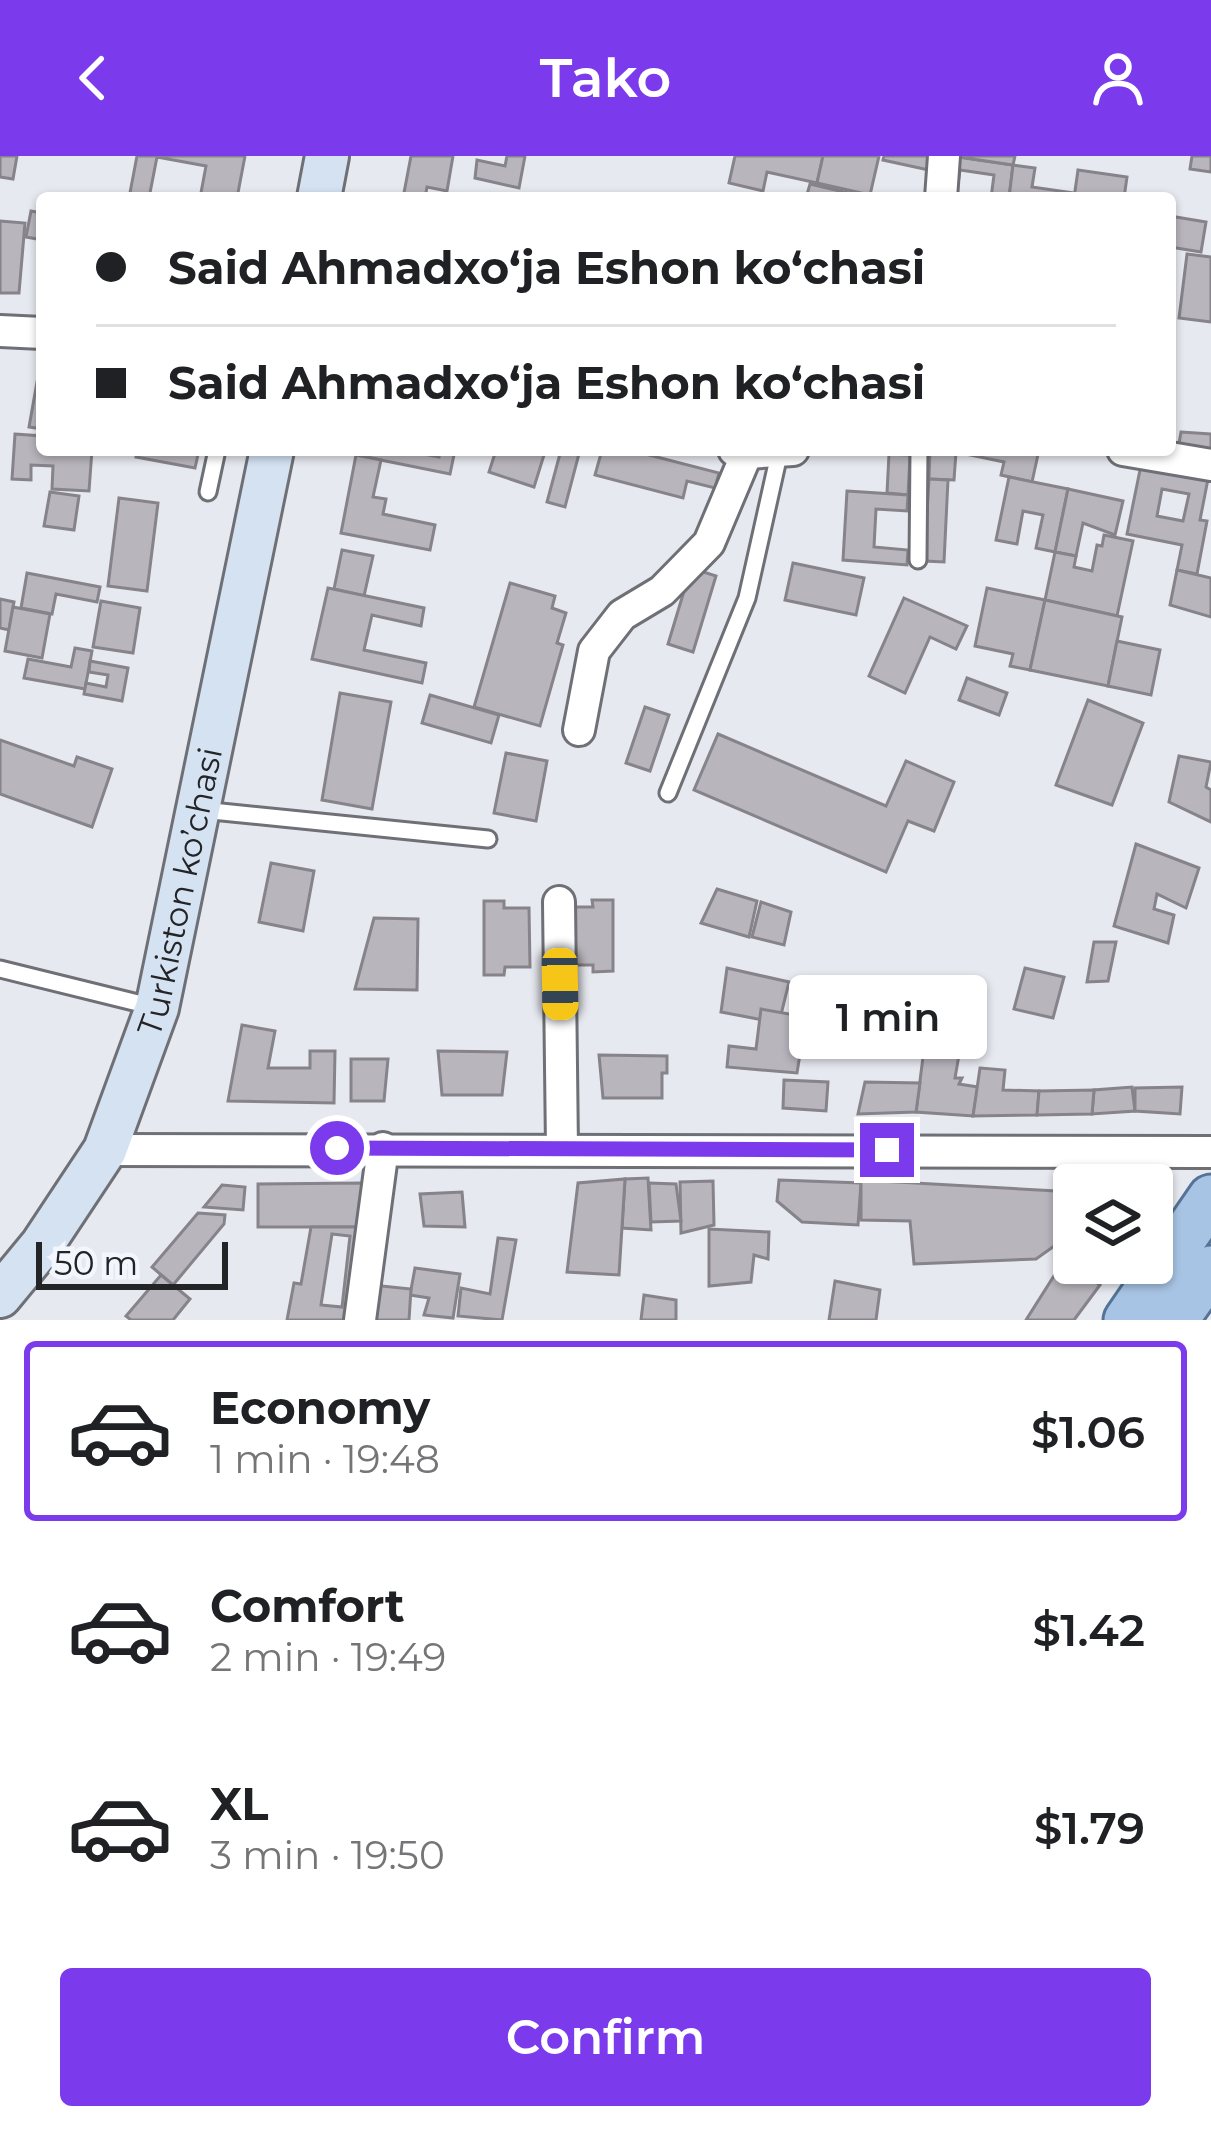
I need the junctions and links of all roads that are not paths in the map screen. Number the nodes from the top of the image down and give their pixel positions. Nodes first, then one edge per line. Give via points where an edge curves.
1 (327, 156) edge
2 (944, 156) edge
3 (320, 192) edge
4 (941, 192) edge
5 (0, 331) edge
6 (36, 333) edge
7 (216, 456) edge
8 (271, 456) edge
9 (739, 456) edge
10 (779, 456) edge
11 (919, 456) edge
12 (1158, 456) edge
13 (1211, 465) edge
14 (208, 492) dead end
15 (918, 560) dead end
16 (579, 730) dead end
17 (668, 793) dead end
18 (199, 809) junction
19 (488, 839) dead end
20 (559, 902) dead end
21 (0, 969) edge
22 (157, 1008) junction
23 (383, 1148) junction
24 (562, 1148) junction
25 (106, 1150) junction
26 (1211, 1152) edge
27 (1211, 1198) edge
28 (1211, 1269) edge
29 (0, 1297) edge
30 (360, 1320) edge
31 (1127, 1320) edge
32 (1175, 1320) edge

1 - 3 main road
2 - 4 street
5 - 6 street
7 - 14 lane
8 - 18 main road, Turkiston ko’chasi
9 - 16 street via 709,543 662,591 622,615 594,651
10 - 17 lane via 747,598
11 - 15 lane
12 - 13 street
18 - 19 lane
18 - 22 main road, Turkiston ko’chasi
20 - 24 street
21 - 22 lane
22 - 25 main road, Turkiston ko’chasi
23 - 24 street
23 - 25 street
23 - 30 street
24 - 26 street
25 - 29 main road, Turkiston ko’chasi
27 - 31 main road
28 - 32 main road

